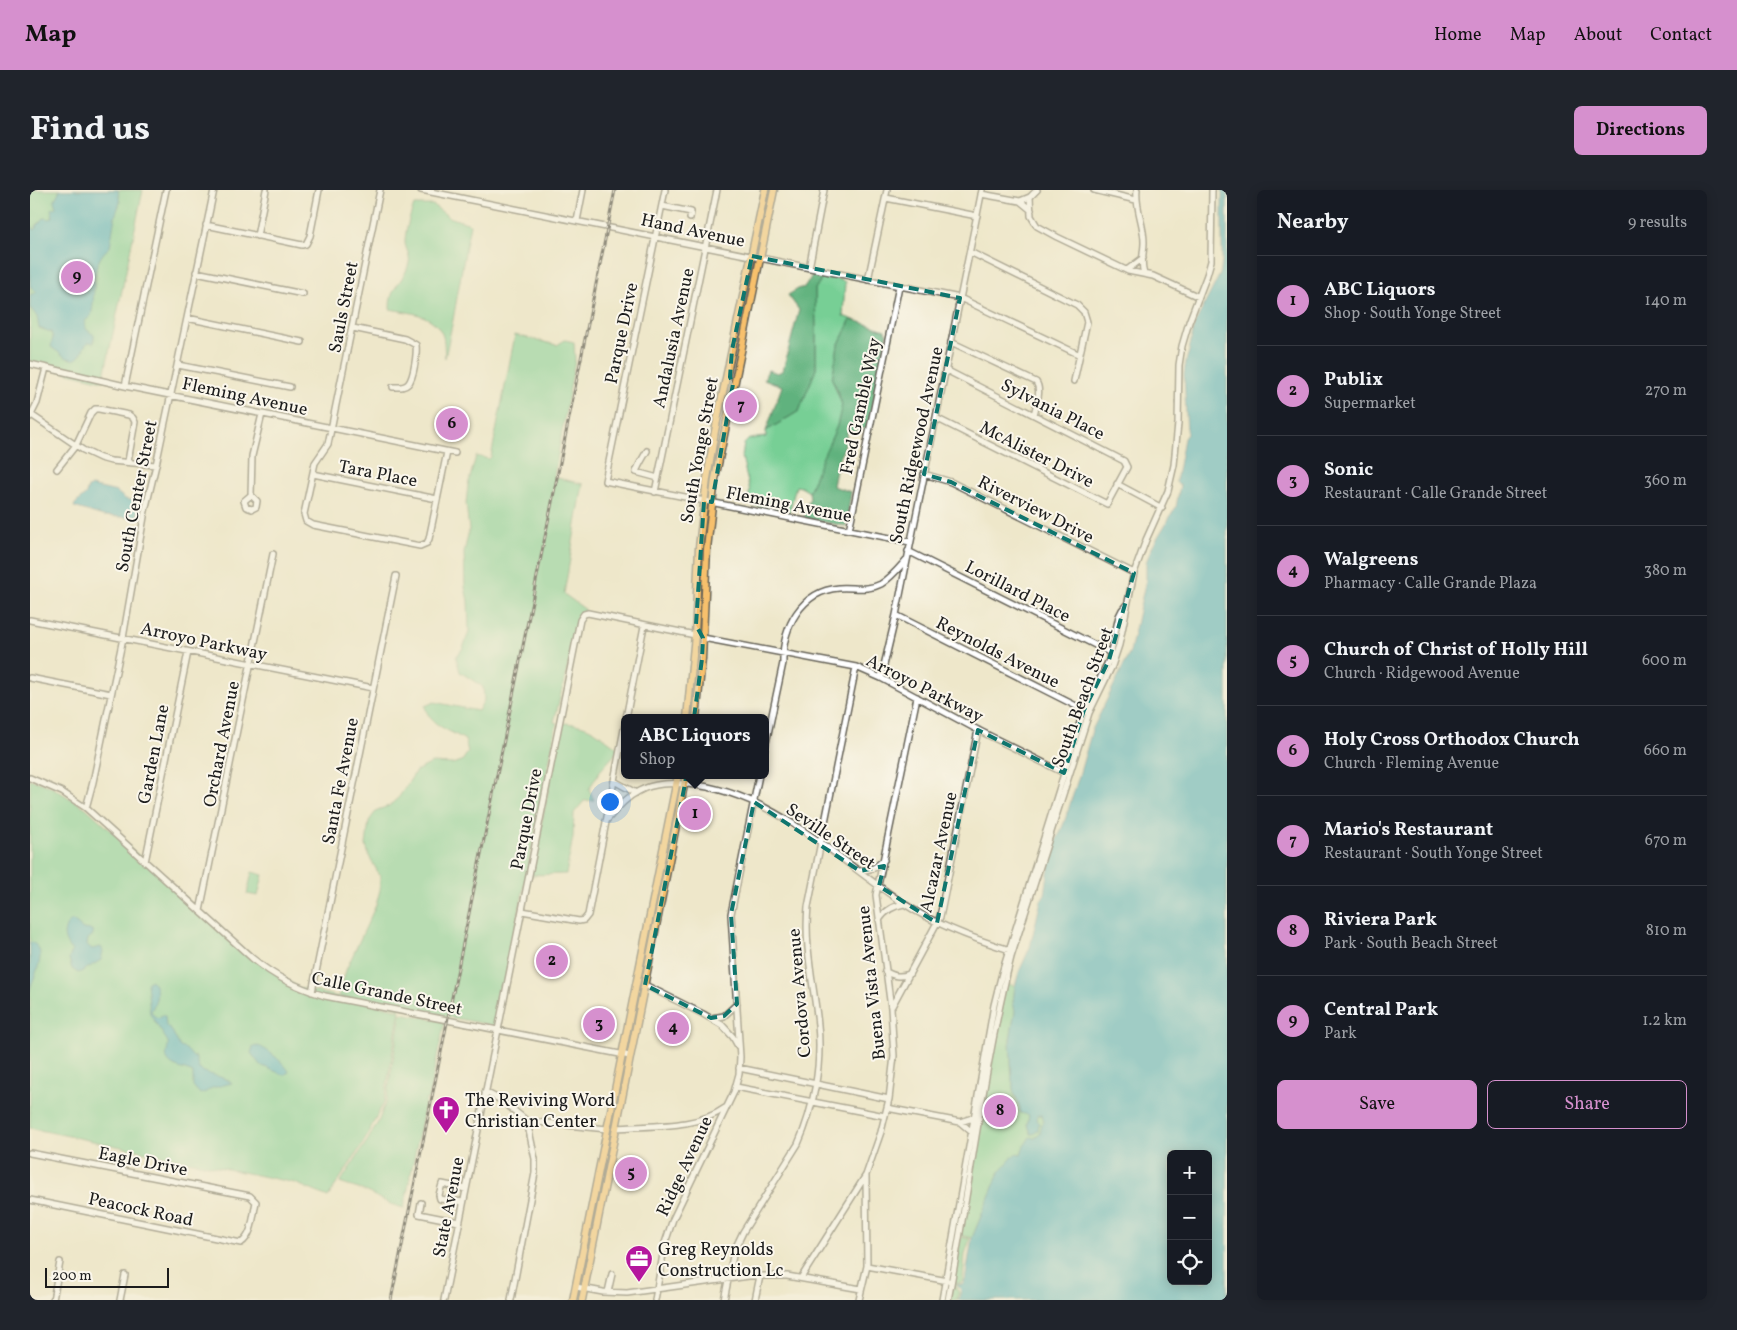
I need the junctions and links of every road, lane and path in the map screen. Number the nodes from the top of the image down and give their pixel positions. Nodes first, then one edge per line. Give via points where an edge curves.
1 (166, 190) edge
2 (214, 190) edge
3 (266, 190) edge
4 (319, 190) edge
5 (380, 190) edge
6 (421, 190) edge
7 (583, 190) edge
8 (665, 190) edge
9 (717, 190) edge
10 (765, 190) edge
11 (774, 190) edge
12 (824, 190) edge
13 (887, 190) edge
14 (1037, 190) edge
15 (1094, 190) edge
16 (1137, 190) edge
17 (1212, 190) edge
18 (982, 192) edge
19 (1030, 197) junction
20 (886, 198) junction
21 (1136, 200) junction
22 (1020, 201) junction
23 (662, 206) junction
24 (1031, 210) junction
25 (977, 216) junction
26 (690, 218) dead end
27 (577, 221) junction
28 (206, 225) junction
29 (257, 236) junction
30 (656, 236) junction
31 (706, 247) junction
32 (970, 252) junction
33 (752, 256) junction
34 (760, 258) junction
35 (1143, 258) junction
36 (809, 268) junction
37 (1126, 270) junction
38 (196, 272) junction
39 (1144, 274) junction
40 (868, 280) junction
41 (899, 286) junction
42 (303, 294) dead end
43 (1199, 297) junction
44 (960, 298) junction
45 (187, 318) junction
46 (352, 328) junction
47 (302, 342) dead end
48 (951, 342) junction
49 (732, 350) junction
50 (1080, 355) junction
51 (30, 364) edge
52 (178, 365) junction
53 (46, 368) junction
54 (946, 370) junction
55 (1074, 381) dead end
56 (734, 382) junction
57 (125, 386) junction
58 (290, 387) dead end
59 (393, 387) dead end
60 (171, 395) junction
61 (262, 414) junction
62 (30, 415) edge
63 (1034, 415) junction
64 (936, 418) junction
65 (332, 428) junction
66 (76, 445) junction
67 (647, 451) dead end
68 (446, 452) junction
69 (455, 453) dead end
70 (128, 461) junction
71 (156, 465) junction
72 (56, 470) dead end
73 (313, 474) junction
74 (924, 474) junction
75 (658, 478) junction
76 (605, 481) joint
77 (1117, 484) junction
78 (655, 492) junction
79 (251, 495) dead end
80 (437, 499) junction
81 (704, 501) junction
82 (712, 502) junction
83 (1162, 508) junction
84 (849, 530) junction
85 (910, 542) junction
86 (908, 551) junction
87 (273, 554) dead end
88 (906, 559) junction
89 (1134, 573) junction
90 (396, 576) dead end
91 (896, 615) junction
92 (30, 620) edge
93 (696, 624) junction
94 (644, 626) junction
95 (695, 635) junction
96 (123, 638) junction
97 (703, 638) junction
98 (702, 649) junction
99 (188, 652) junction
100 (782, 653) junction
101 (1113, 654) junction
102 (251, 665) junction
103 (856, 667) junction
104 (30, 678) edge
105 (881, 678) junction
106 (373, 688) junction
107 (111, 694) junction
108 (917, 697) junction
109 (1086, 711) junction
110 (627, 714) edge
111 (687, 714) edge
112 (696, 714) edge
113 (769, 729) edge
114 (978, 730) junction
115 (621, 745) edge
116 (1066, 774) junction
117 (30, 778) edge
118 (678, 779) edge
119 (686, 779) edge
120 (758, 779) edge
121 (614, 781) junction
122 (677, 783) junction
123 (685, 784) junction
124 (636, 793) junction
125 (754, 802) junction
126 (86, 808) junction
127 (606, 821) junction
128 (821, 842) junction
129 (885, 859) junction
130 (145, 862) junction
131 (860, 872) junction
132 (879, 886) junction
133 (904, 904) junction
134 (652, 907) junction
135 (200, 911) junction
136 (522, 911) junction
137 (658, 919) junction
138 (879, 920) junction
139 (937, 923) junction
140 (1011, 950) junction
141 (885, 970) junction
142 (909, 974) junction
143 (645, 985) junction
144 (312, 992) junction
145 (737, 1004) junction
146 (891, 1008) junction
147 (711, 1018) junction
148 (498, 1030) junction
149 (738, 1046) junction
150 (622, 1054) junction
151 (630, 1056) junction
152 (739, 1068) junction
153 (815, 1083) junction
154 (736, 1087) junction
155 (485, 1092) junction
156 (889, 1099) junction
157 (812, 1102) junction
158 (726, 1108) junction
159 (887, 1108) junction
160 (885, 1116) junction
161 (977, 1117) junction
162 (527, 1121) junction
163 (960, 1122) junction
164 (616, 1128) junction
165 (608, 1129) junction
166 (974, 1134) junction
167 (30, 1153) edge
168 (866, 1176) junction
169 (466, 1189) junction
170 (30, 1200) edge
171 (463, 1202) junction
172 (422, 1203) dead end
173 (459, 1222) junction
174 (246, 1239) joint
175 (60, 1262) dead end
176 (867, 1266) junction
177 (612, 1274) dead end
178 (125, 1275) dead end
179 (760, 1276) junction
180 (728, 1278) junction
181 (801, 1278) junction
182 (949, 1281) junction
183 (576, 1287) junction
184 (584, 1289) junction
185 (861, 1289) junction
186 (656, 1290) junction
187 (608, 1292) junction
188 (53, 1300) edge
189 (120, 1300) edge
190 (444, 1300) edge
191 (511, 1300) edge
192 (573, 1300) edge
193 (582, 1300) edge
194 (654, 1300) edge
195 (724, 1300) edge
196 (755, 1300) edge
197 (859, 1300) edge
198 (942, 1300) edge
199 (948, 1300) edge

1 - 57 street
2 - 28 street, South Center Street
3 - 29 street
4 - 29 street via 306,244
5 - 46 street, Sauls Street
6 - 27 street, Hand Avenue
7 - 27 street
8 - 23 street, Parque Drive
9 - 31 street, Andalusia Avenue
10 - 33 main road, South Yonge Street
11 - 34 main road, South Yonge Street
12 - 36 street
13 - 20 street
14 - 19 street
15 - 21 street
16 - 21 street
17 - 43 street, South Beach Street via 1211,261
18 - 22 street
18 - 25 street, South Ridgewood Avenue
19 - 22 street
19 - 24 street
20 - 25 street
20 - 40 street
21 - 35 street via 1142,223
22 - 24 street
23 - 26 street via 691,212
23 - 30 street, Parque Drive
24 - 37 street via 1037,226
25 - 32 street, South Ridgewood Avenue
27 - 30 street, Hand Avenue
28 - 29 street
28 - 38 street, South Center Street
30 - 31 street, Hand Avenue
30 - 76 street, Parque Drive
31 - 33 street, Hand Avenue
31 - 75 street, Andalusia Avenue
32 - 44 street, South Ridgewood Avenue
32 - 50 street via 1077,305 1087,322
33 - 34 street, Hand Avenue
33 - 49 main road, South Yonge Street
34 - 36 street, Hand Avenue
34 - 56 main road, South Yonge Street
35 - 37 street
35 - 39 street
36 - 40 street, Hand Avenue
37 - 39 street
38 - 42 street
38 - 45 street, South Center Street
39 - 43 street
40 - 41 street, Hand Avenue
41 - 44 street, Hand Avenue
41 - 84 street, Fred Gamble Way
43 - 83 street, South Beach Street via 1182,346 1174,465
44 - 48 street, South Ridgewood Avenue
44 - 50 street, Hand Avenue
45 - 47 street
45 - 52 street, South Center Street
46 - 59 street via 405,339 416,345 409,383 401,388
46 - 65 street, Sauls Street
48 - 54 street, South Ridgewood Avenue
48 - 63 street via 1036,382 1039,392
49 - 56 main road via 730,377
49 - 81 main road, South Yonge Street
50 - 55 street
51 - 53 street, Fleming Avenue
52 - 58 street
52 - 60 street, South Center Street
53 - 57 street, Fleming Avenue
53 - 62 street via 37,403
54 - 63 street, Sylvania Place
54 - 64 street, South Ridgewood Avenue
56 - 82 main road, South Yonge Street
57 - 60 street, Fleming Avenue
60 - 61 street, Fleming Avenue
60 - 71 street, South Center Street
61 - 65 street, Fleming Avenue
61 - 79 street via 252,456
62 - 66 street
63 - 77 street, Sylvania Place via 1124,461 1126,467
64 - 74 street, South Ridgewood Avenue
64 - 77 street, McAlister Drive via 1107,504
65 - 68 street, Fleming Avenue
65 - 73 street, Sauls Street
66 - 70 street via 100,458
66 - 70 street via 94,410 99,408 130,415 135,422
66 - 72 street
67 - 75 street via 636,472
68 - 69 street, Fleming Avenue
68 - 80 street
70 - 71 street
71 - 96 street, South Center Street
73 - 80 street, Tara Place
73 - 80 street, Sauls Street via 304,514 306,521 313,525 420,546 429,539
74 - 85 street, South Ridgewood Avenue
74 - 89 street, Riverview Drive via 964,488
75 - 78 street, Andalusia Avenue
76 - 78 street, Fleming Avenue
77 - 83 street
78 - 81 street, Fleming Avenue
81 - 82 street, Fleming Avenue
81 - 93 main road, South Yonge Street
82 - 84 street, Fleming Avenue
82 - 97 main road, South Yonge Street
83 - 89 street, South Beach Street via 1149,531
84 - 85 street, Fleming Avenue
85 - 86 street, South Ridgewood Avenue
86 - 88 street, South Ridgewood Avenue
86 - 101 street, Lorillard Place
87 - 102 street, Orchard Avenue
88 - 91 street
88 - 100 street, South Ridgewood Avenue via 896,573 881,584 816,594 797,612 789,625
89 - 101 street, South Beach Street
90 - 106 street, Santa Fe Avenue
91 - 105 street
91 - 109 street, Reynolds Avenue
92 - 96 street, Arroyo Parkway
93 - 95 main road, South Yonge Street
93 - 97 main road
94 - 95 street
94 - 110 street
94 - 136 street, Parque Drive via 588,613 580,620
95 - 98 main road
95 - 111 main road, South Yonge Street
96 - 99 street, Arroyo Parkway
96 - 107 street, South Center Street
97 - 98 main road, South Yonge Street
97 - 100 street, Arroyo Parkway
98 - 112 main road, South Yonge Street
99 - 102 street, Arroyo Parkway
99 - 130 street, Garden Lane
100 - 103 street, Arroyo Parkway
100 - 113 street, South Ridgewood Avenue via 783,663
101 - 109 street, South Beach Street
102 - 106 street, Arroyo Parkway
102 - 135 street, Orchard Avenue
103 - 105 street, Arroyo Parkway
103 - 128 street, Cordova Avenue
104 - 107 street
105 - 108 street, Arroyo Parkway
106 - 144 street, Santa Fe Avenue
107 - 126 street, South Center Street
108 - 114 street, Arroyo Parkway
108 - 129 street, Buena Vista Avenue
109 - 116 street, South Beach Street
114 - 116 street, Arroyo Parkway
114 - 139 street, Alcazar Avenue
115 - 121 street
116 - 140 street, South Beach Street
117 - 126 street, Calle Grande Street via 56,789
118 - 122 main road
119 - 123 main road
120 - 125 street
121 - 124 street
121 - 127 street
122 - 123 street, Seville Street
122 - 124 street, Seville Street via 662,783
122 - 134 main road
123 - 125 street, Seville Street via 727,791
123 - 137 main road
124 - 127 street, Seville Street
125 - 128 street, Seville Street
125 - 145 street via 731,914
126 - 130 street, Calle Grande Street
127 - 136 street via 588,915 584,920
128 - 131 street, Seville Street
128 - 153 street, Cordova Avenue via 806,929 818,1025
129 - 131 street via 874,868
129 - 132 street, Buena Vista Avenue
130 - 135 street, Calle Grande Street
131 - 132 street, Seville Street
132 - 133 street, Seville Street
132 - 138 street, Buena Vista Avenue via 876,895
133 - 138 street via 888,910
133 - 139 street, Seville Street
134 - 137 main road
134 - 150 main road
135 - 144 street, Calle Grande Street via 265,969
136 - 148 street, Parque Drive
137 - 143 main road
138 - 141 street, Buena Vista Avenue
139 - 140 street, Seville Street
139 - 142 street, Alcazar Avenue
140 - 161 street, South Beach Street
141 - 142 street via 900,977
141 - 146 street, Buena Vista Avenue
142 - 146 street, Alcazar Avenue
143 - 147 street
143 - 151 main road
144 - 148 street, Calle Grande Street
145 - 147 street via 724,1016
145 - 149 street
146 - 156 street, Buena Vista Avenue via 894,1056
147 - 149 street via 728,1031
148 - 150 street, Calle Grande Street
148 - 155 street, State Avenue
149 - 152 street, Ridge Avenue
150 - 151 street, Calle Grande Street
150 - 165 main road
151 - 164 main road
152 - 153 street
152 - 154 street, Ridge Avenue
153 - 156 street
153 - 157 street, Cordova Avenue
154 - 157 street
154 - 158 street, Ridge Avenue
155 - 162 street via 501,1100
155 - 169 street, State Avenue
156 - 159 street, Buena Vista Avenue
157 - 160 street
157 - 180 street, Cordova Avenue via 798,1144 743,1232 734,1251
158 - 164 street via 699,1122
158 - 186 street, Ridge Avenue via 673,1219
159 - 160 street, Buena Vista Avenue
159 - 163 street
160 - 168 street, Buena Vista Avenue
161 - 163 street
161 - 166 street
161 - 166 street, South Beach Street via 978,1126
162 - 165 street
162 - 191 street via 535,1174
163 - 166 street
164 - 184 main road
165 - 183 main road
166 - 182 street
166 - 182 street via 961,1227
167 - 174 street, Eagle Drive via 250,1196 256,1202
168 - 176 street
168 - 181 street, Buena Vista Avenue
169 - 171 street, State Avenue
169 - 171 street via 442,1184 439,1195 440,1198
170 - 174 street, Peacock Road via 241,1243
171 - 173 street, State Avenue
172 - 173 street via 419,1214
173 - 190 street, State Avenue
175 - 188 street
176 - 182 street
176 - 185 street
177 - 187 street
178 - 189 street
179 - 180 street
179 - 181 street
179 - 196 street
180 - 186 street
180 - 195 street, Cordova Avenue
181 - 185 street
182 - 198 street
182 - 199 street
183 - 184 street
183 - 192 main road
184 - 187 street
184 - 193 main road
185 - 197 street
186 - 187 street
186 - 194 street, Ridge Avenue

